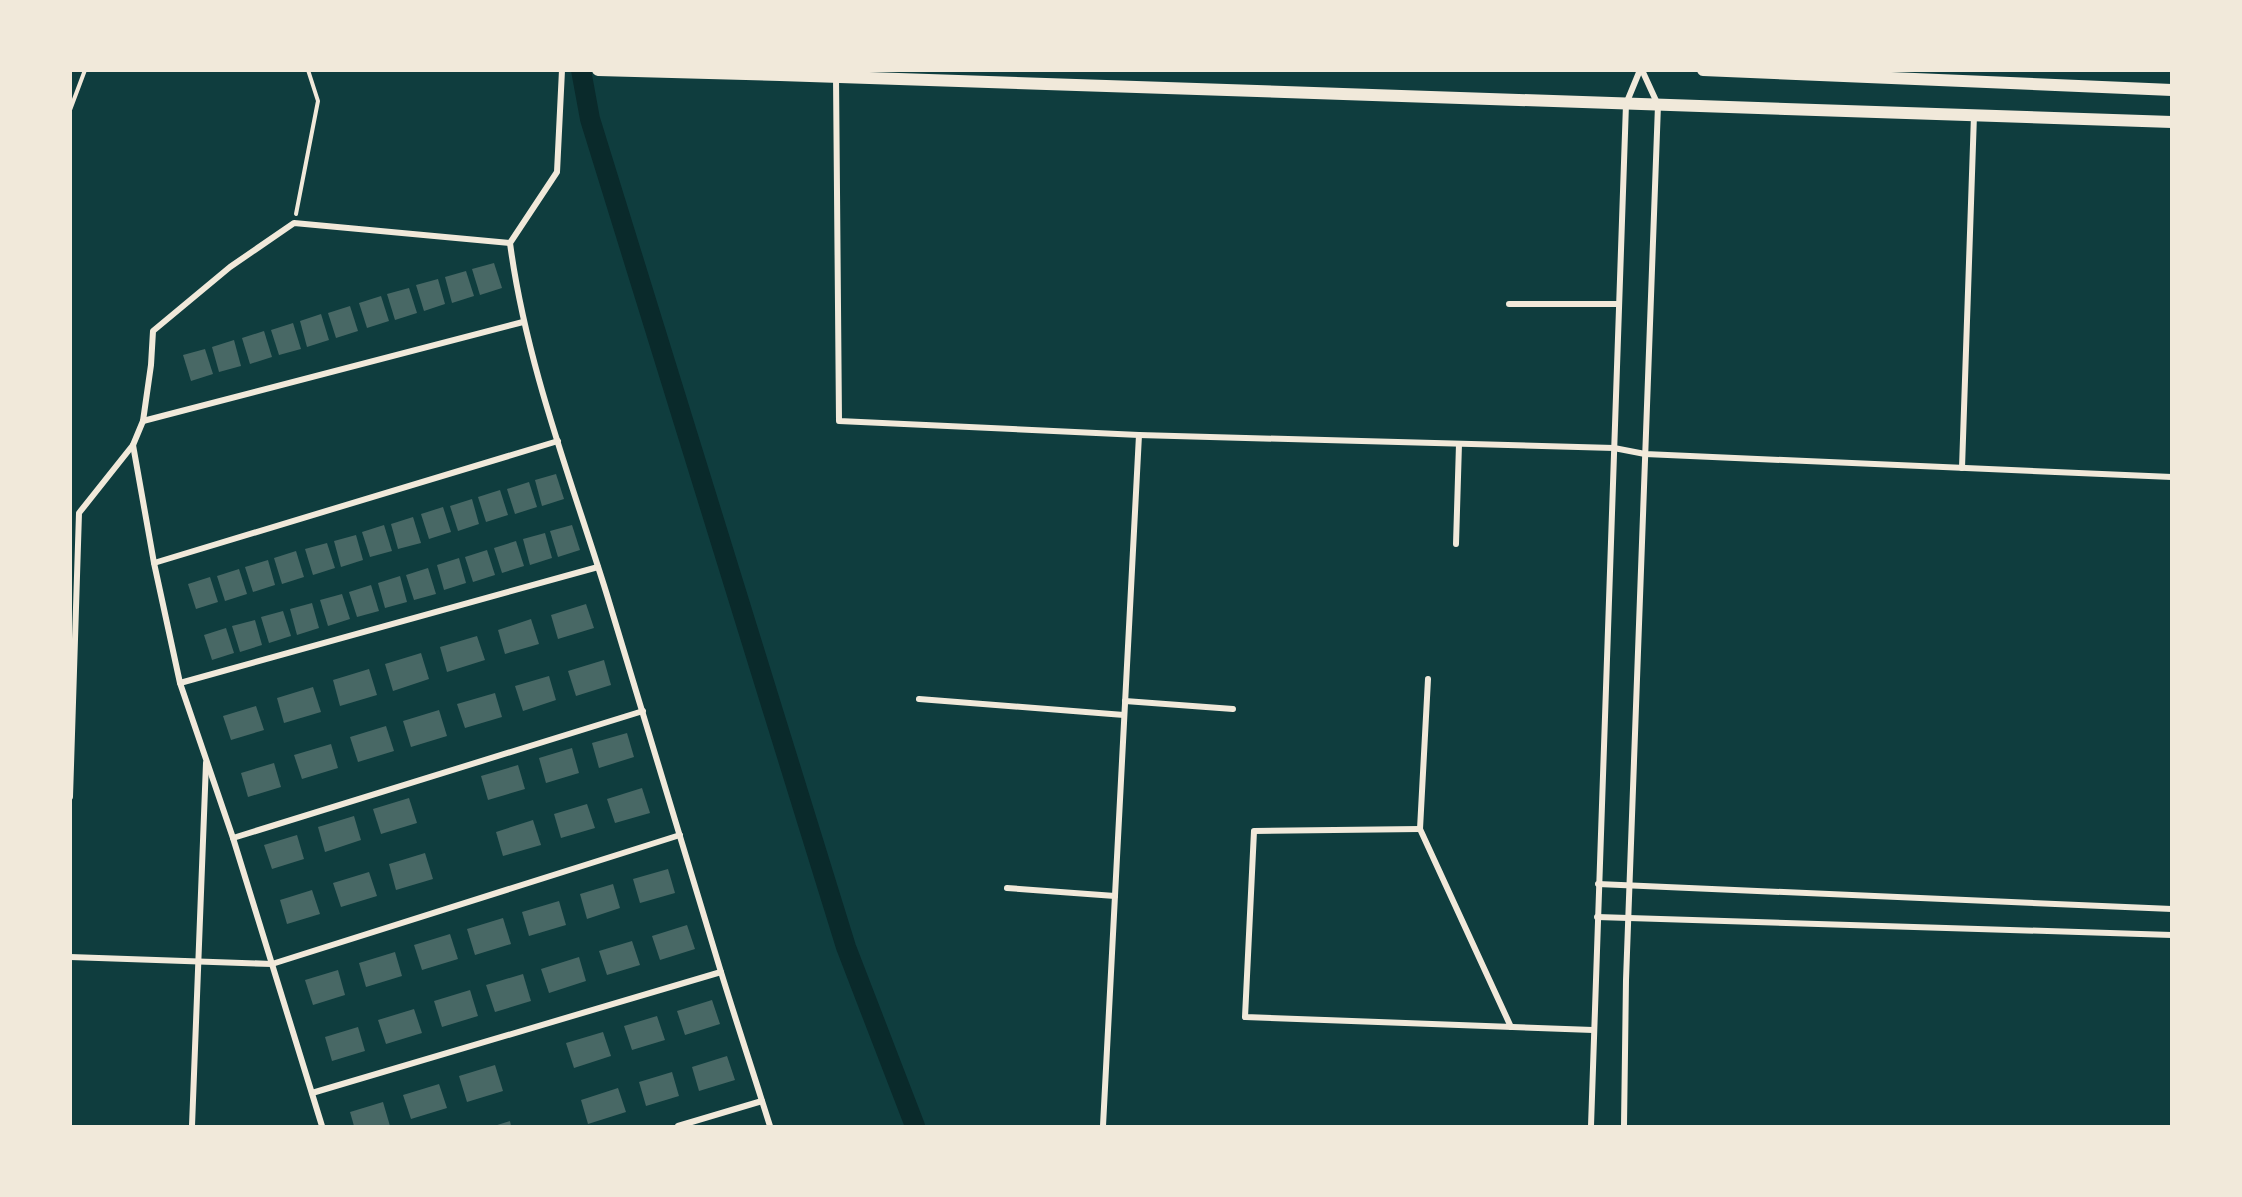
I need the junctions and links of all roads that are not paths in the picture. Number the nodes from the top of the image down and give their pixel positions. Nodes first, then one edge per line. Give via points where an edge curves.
1 (562, 70) edge
2 (598, 70) edge
3 (1641, 70) edge
4 (1703, 70) edge
5 (721, 72) edge
6 (777, 73) edge
7 (836, 77) junction
8 (2172, 90) edge
9 (1626, 104) junction
10 (1658, 105) junction
11 (1974, 115) junction
12 (2172, 122) edge
13 (510, 243) junction
14 (1509, 304) dead end
15 (1619, 304) junction
16 (523, 322) junction
17 (143, 421) junction
18 (1139, 435) junction
19 (558, 441) junction
20 (1459, 444) junction
21 (134, 445) junction
22 (1614, 448) junction
23 (1645, 454) junction
24 (1962, 468) junction
25 (2172, 477) edge
26 (70, 513) edge
27 (79, 513) junction
28 (1456, 544) dead end
29 (154, 563) junction
30 (598, 567) junction
31 (1428, 679) dead end
32 (180, 683) junction
33 (919, 699) dead end
34 (1125, 701) junction
35 (1233, 709) dead end
36 (643, 711) junction
37 (1124, 715) junction
38 (206, 760) junction
39 (70, 797) edge
40 (1419, 829) junction
41 (680, 835) junction
42 (233, 838) junction
43 (1598, 884) junction
44 (1630, 886) junction
45 (1006, 888) dead end
46 (1115, 896) junction
47 (2172, 909) edge
48 (1597, 917) junction
49 (1629, 918) junction
50 (2172, 935) edge
51 (70, 957) edge
52 (198, 962) junction
53 (272, 964) junction
54 (721, 972) junction
55 (1511, 1027) junction
56 (1593, 1030) junction
57 (312, 1093) junction
58 (762, 1101) junction
59 (192, 1126) edge
60 (322, 1126) edge
61 (678, 1126) edge
62 (770, 1126) edge
63 (1103, 1126) edge
64 (1591, 1126) edge
65 (1624, 1126) edge

1 - 13 street via 557,172
2 - 5 main road
3 - 9 street
3 - 10 street
4 - 8 main road
5 - 6 main road
6 - 7 main road
7 - 9 main road
7 - 18 street via 839,421
9 - 10 main road
9 - 15 street
10 - 11 main road
10 - 23 street
11 - 12 main road
11 - 24 street
13 - 16 street
13 - 17 street via 294,223 230,267 153,331
14 - 15 street
15 - 22 street
16 - 17 street
16 - 19 street
17 - 21 street
18 - 20 street
18 - 34 street
19 - 29 street
19 - 30 street
20 - 22 street
20 - 28 street
21 - 27 street
21 - 29 street
22 - 23 street
22 - 43 street
23 - 24 street
23 - 44 street
24 - 25 street
26 - 27 street
27 - 39 street
29 - 32 street
30 - 32 street
30 - 36 street
31 - 40 street
32 - 38 street
33 - 37 street
34 - 35 street
34 - 37 street
36 - 41 street
36 - 42 street
37 - 46 street
38 - 42 street
38 - 52 street
40 - 55 street
40 - 55 street via 1254,831 1245,1017
41 - 53 street
41 - 54 street
42 - 53 street
43 - 44 street
43 - 48 street
44 - 47 street
44 - 49 street
45 - 46 street
46 - 63 street
48 - 49 street
48 - 56 street
49 - 50 street
49 - 65 street
51 - 52 street
52 - 53 street
52 - 59 street
53 - 57 street
54 - 57 street
54 - 58 street
55 - 56 street
56 - 64 street
57 - 60 street
58 - 61 street
58 - 62 street

